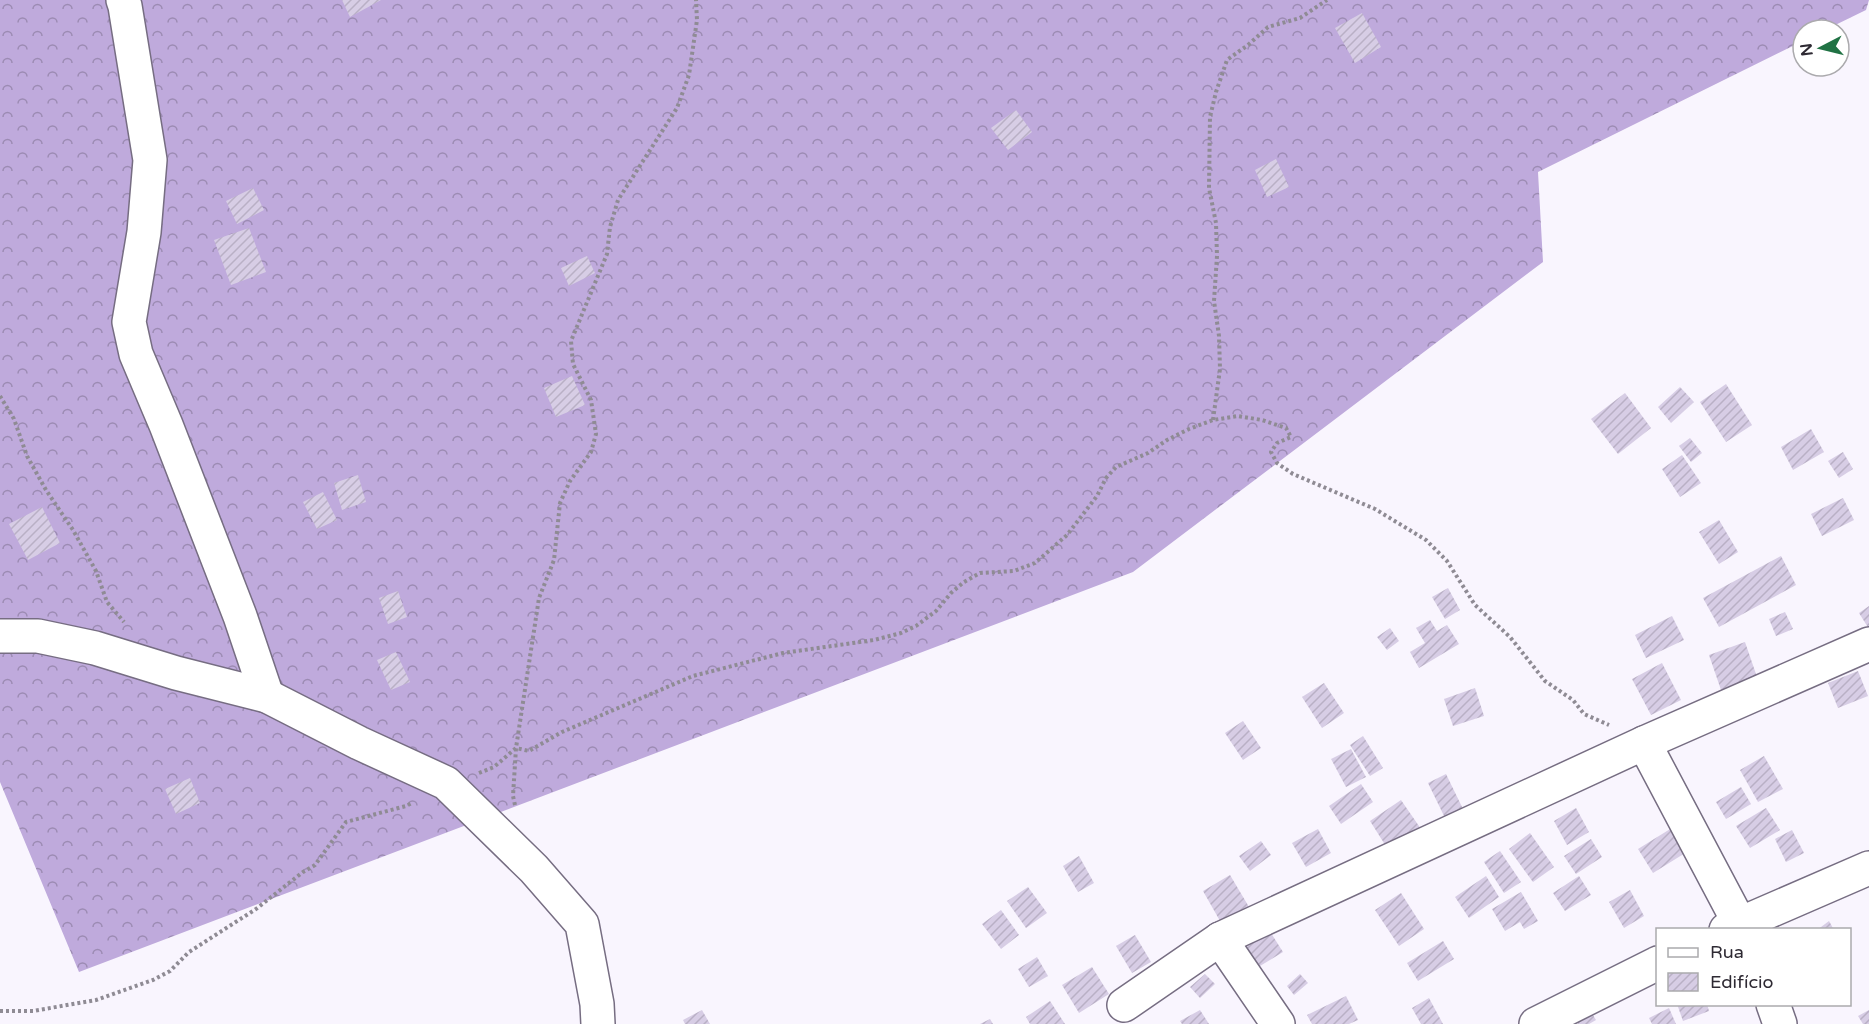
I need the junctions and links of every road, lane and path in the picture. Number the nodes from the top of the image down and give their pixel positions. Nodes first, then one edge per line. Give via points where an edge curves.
1 (123, 0) edge
2 (696, 0) edge
3 (1327, 0) edge
4 (0, 396) edge
5 (1213, 420) junction
6 (126, 625) dead end
7 (0, 636) edge
8 (1869, 644) edge
9 (267, 696) junction
10 (1644, 743) junction
11 (516, 748) junction
12 (446, 783) junction
13 (516, 807) dead end
14 (1869, 868) edge
15 (1736, 927) edge
16 (1220, 939) junction
17 (1656, 964) edge
18 (1124, 1005) dead end
19 (1773, 1006) edge
20 (0, 1011) edge
21 (598, 1024) edge
22 (1278, 1024) edge
23 (1536, 1024) edge
24 (1780, 1024) edge

1 - 9 street via 150,160 144,232 129,322 136,354 232,594
2 - 11 path via 689,75 677,108 618,200 606,254 571,341 573,364 591,400 596,434 591,452 560,502 554,560 540,598
3 - 5 path via 1300,18 1268,27 1227,60 1216,92 1210,117 1209,188 1216,223 1214,301 1220,369
4 - 6 path via 41,482 73,530 108,602
5 - 10 path via 1238,416 1287,428 1291,437 1277,443 1271,452 1277,463 1308,482 1375,508 1426,540 1447,561 1475,605 1510,637 1545,681 1573,700 1584,714
5 - 11 path via 1116,468 1067,535 1035,563 1014,571 980,573 958,587 916,626 874,640 783,654 693,676 562,732 529,751
7 - 9 street via 38,636 95,648
8 - 10 street
9 - 12 street
10 - 15 street
10 - 16 street
11 - 12 path via 494,767
11 - 13 path
12 - 20 path via 406,806 346,822 315,865 153,980 96,1000 33,1011
12 - 21 street via 534,869 582,924
14 - 15 street
16 - 18 street
16 - 22 street
17 - 23 street
19 - 24 street

